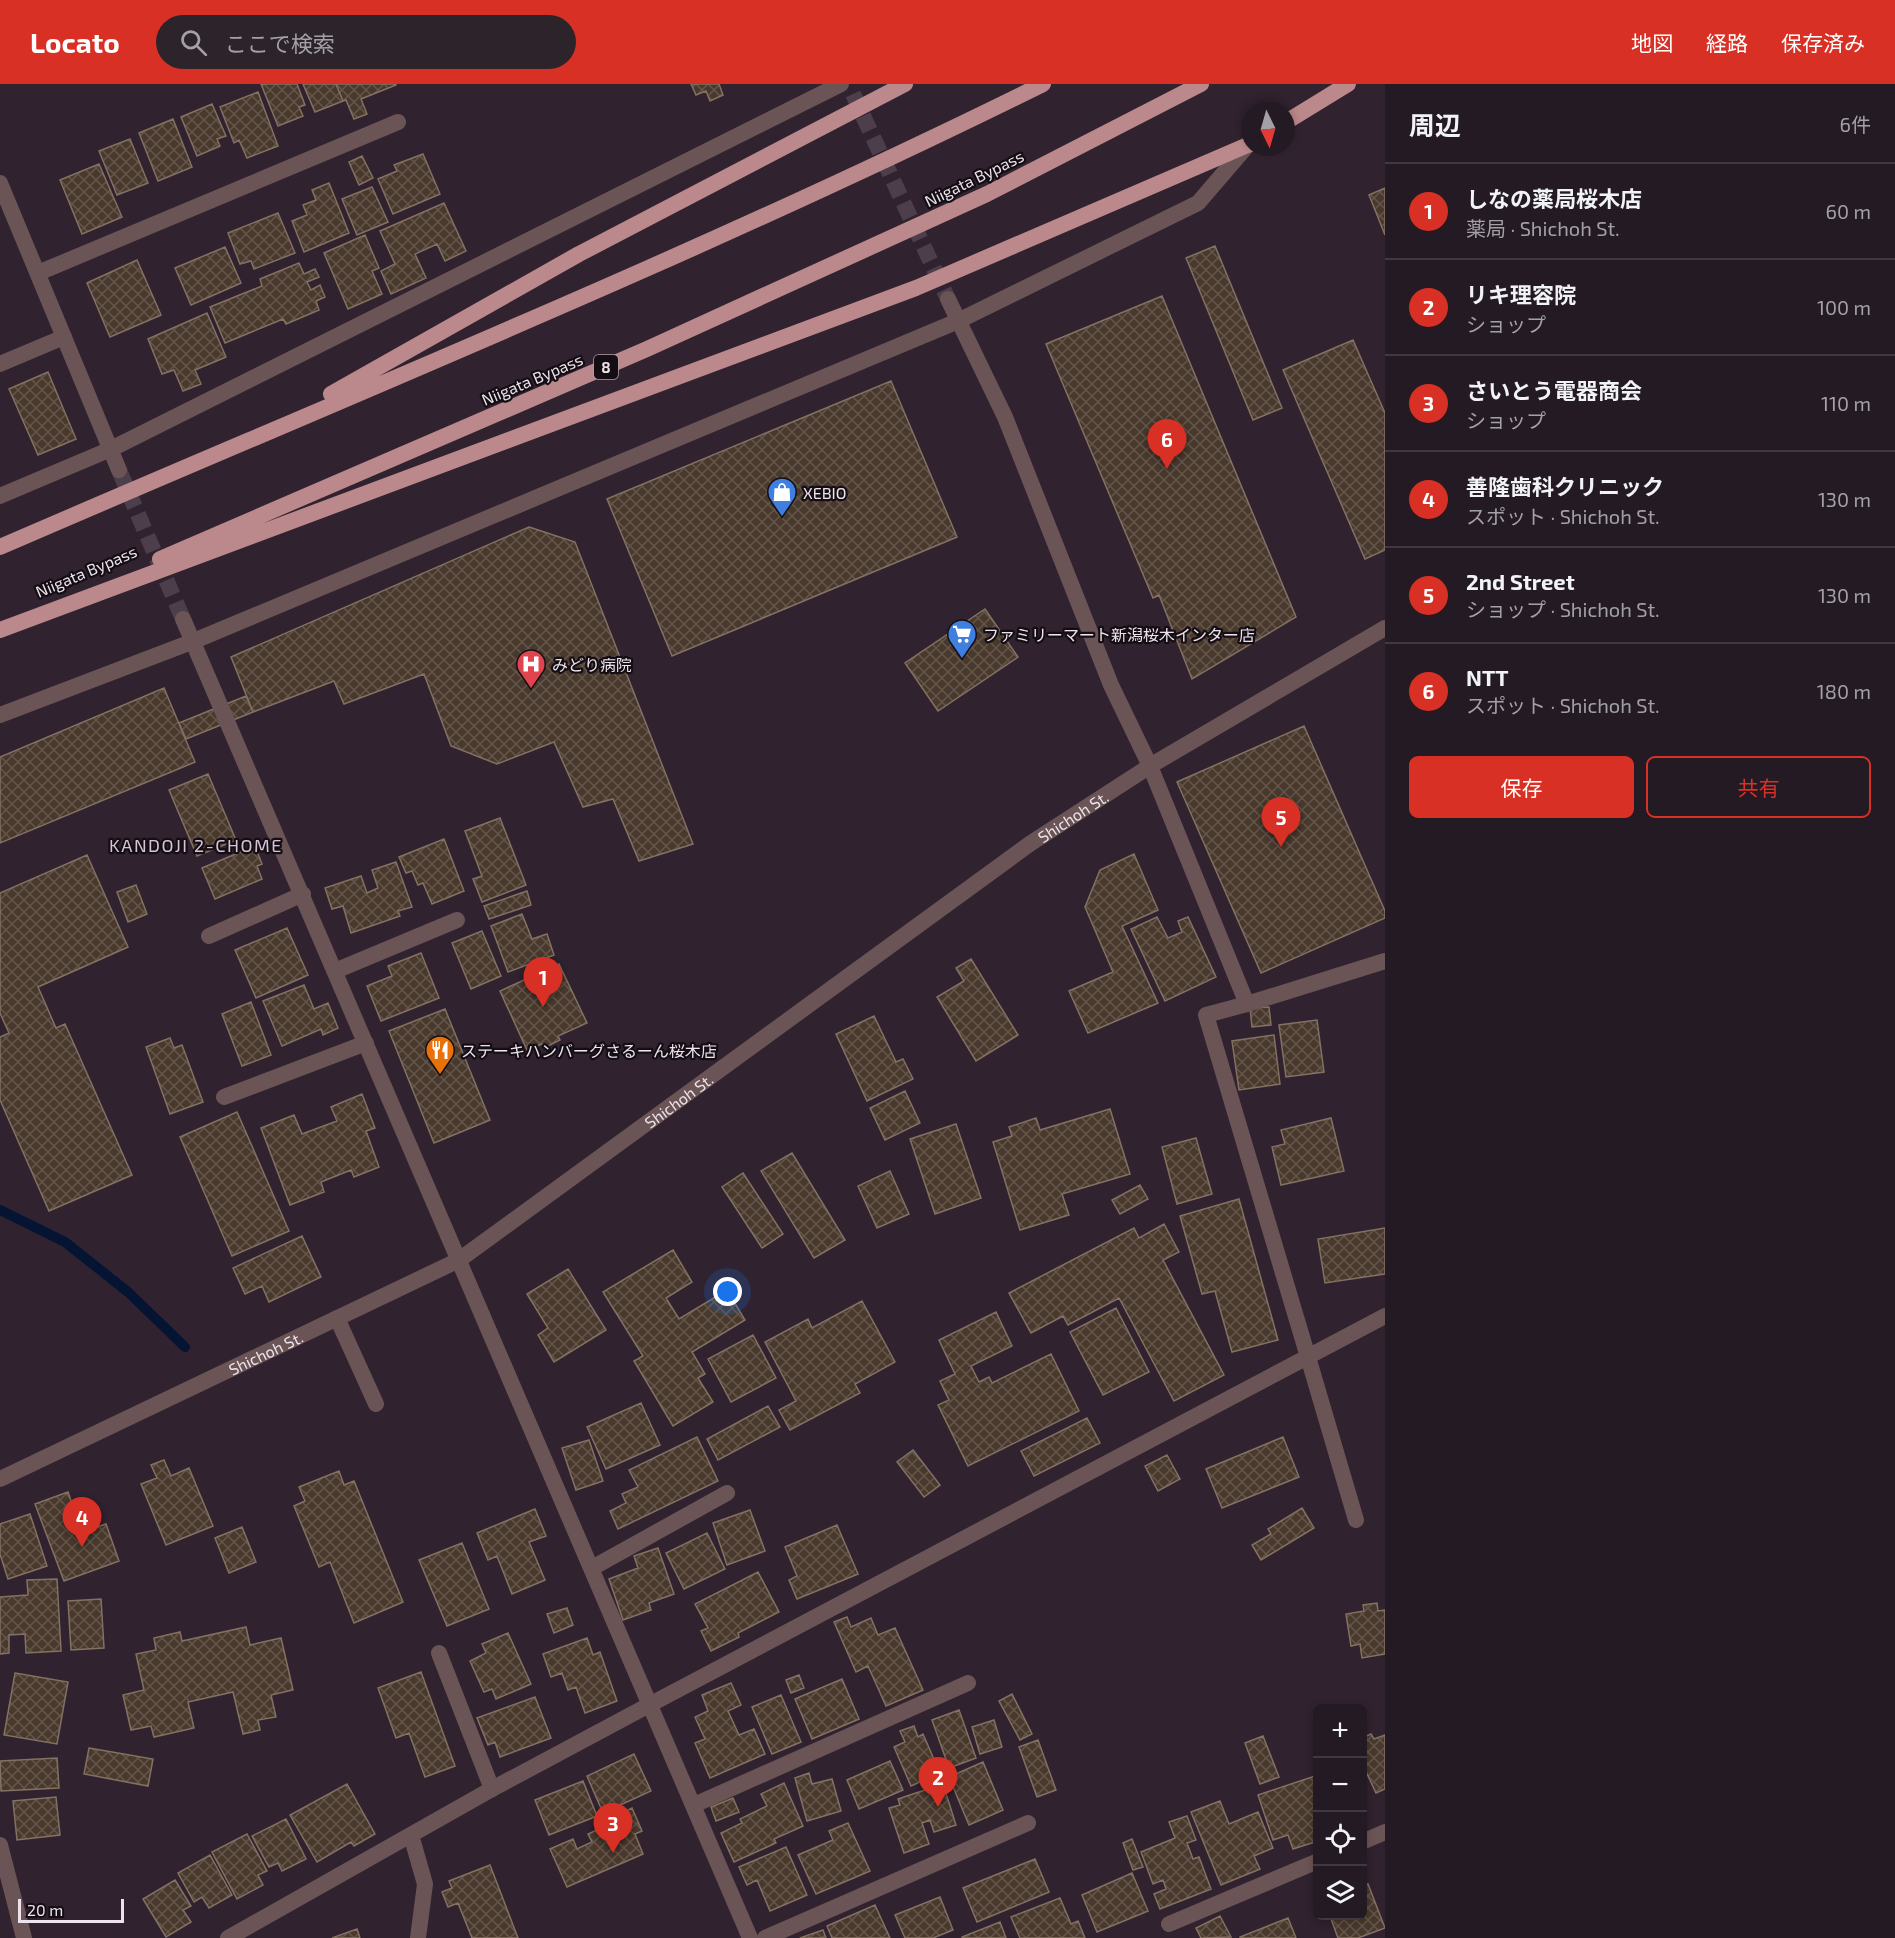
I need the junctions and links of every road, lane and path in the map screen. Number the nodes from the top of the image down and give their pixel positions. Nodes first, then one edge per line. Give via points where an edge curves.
1 (905, 84) edge
2 (1043, 84) edge
3 (1201, 84) edge
4 (1348, 84) edge
5 (847, 87) edge
6 (1295, 116) edge
7 (398, 122) dead end
8 (1241, 148) edge
9 (1241, 154) edge
10 (0, 183) edge
11 (38, 273) junction
12 (948, 299) tunnel mouth
13 (958, 321) junction
14 (64, 337) junction
15 (0, 364) edge
16 (260, 435) junction
17 (111, 449) junction
18 (119, 470) tunnel mouth
19 (0, 496) edge
20 (0, 547) edge
21 (183, 619) tunnel mouth
22 (1385, 628) edge
23 (0, 629) edge
24 (194, 641) junction
25 (0, 715) edge
26 (1150, 766) junction
27 (303, 894) junction
28 (457, 920) dead end
29 (209, 936) dead end
30 (1385, 961) edge
31 (335, 971) junction
32 (1247, 1004) junction
33 (366, 1042) junction
34 (224, 1097) dead end
35 (459, 1260) junction
36 (1385, 1316) edge
37 (337, 1318) junction
38 (1308, 1357) junction
39 (376, 1404) dead end
40 (0, 1479) edge
41 (727, 1493) dead end
42 (1356, 1520) dead end
43 (592, 1568) junction
44 (439, 1653) dead end
45 (968, 1683) dead end
46 (651, 1704) junction
47 (492, 1789) junction
48 (694, 1805) junction
49 (1029, 1823) dead end
50 (1385, 1832) edge
51 (411, 1835) junction
52 (1367, 1840) edge
53 (0, 1845) edge
54 (1313, 1863) edge
55 (1170, 1924) dead end
56 (24, 1938) edge
57 (228, 1938) edge
58 (418, 1938) edge
59 (750, 1938) edge
60 (765, 1938) edge

1 - 16 highway via 579,254
2 - 16 highway via 620,281
3 - 23 highway, Niigata Bypass / 8 via 987,194 658,344
4 - 6 highway
5 - 17 street
7 - 11 street
8 - 23 highway via 916,288
9 - 13 street via 1198,203
10 - 11 street
11 - 14 street
12 - 13 street
13 - 24 street
13 - 26 street via 1005,417 1111,685
14 - 15 street
14 - 17 street
16 - 20 highway
17 - 18 street
17 - 19 street
21 - 24 street
22 - 26 street, Shichoh St.
24 - 25 street
24 - 27 street
26 - 32 street
26 - 35 street, Shichoh St. via 1031,843
27 - 29 street
27 - 31 street
28 - 31 street
30 - 32 street
31 - 33 street
32 - 38 street via 1206,1015
33 - 34 street
33 - 35 street
35 - 37 street, Shichoh St.
35 - 43 street
36 - 38 street
37 - 39 street
37 - 40 street, Shichoh St.
38 - 42 street
38 - 46 street
41 - 43 street
43 - 46 street
44 - 47 street
45 - 48 street
46 - 47 street
46 - 48 street
47 - 51 street
48 - 59 street
49 - 60 street
50 - 52 street
51 - 57 street
51 - 58 street via 425,1884
53 - 56 street
54 - 55 street

